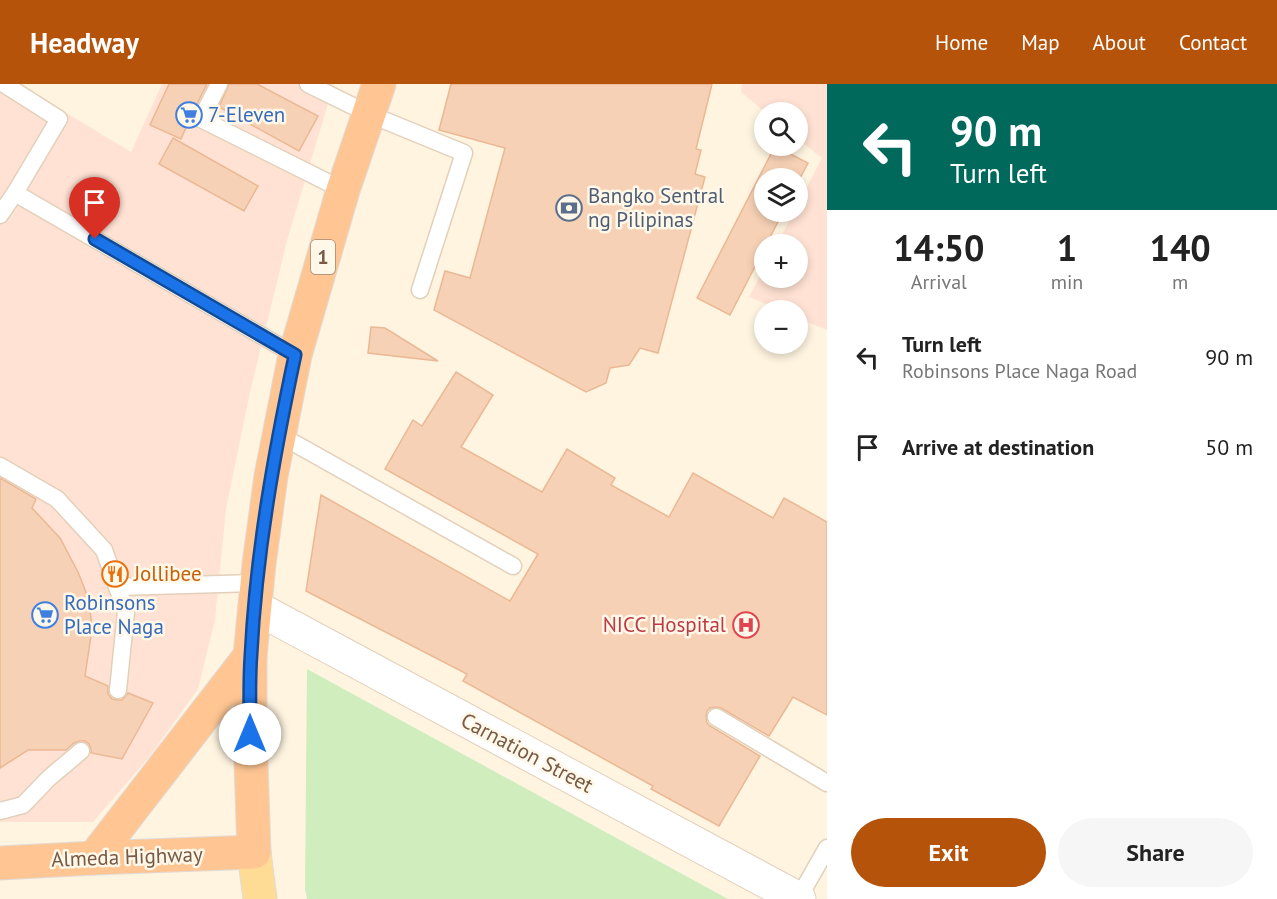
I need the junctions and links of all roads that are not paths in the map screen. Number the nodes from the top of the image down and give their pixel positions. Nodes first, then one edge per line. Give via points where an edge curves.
1 (4, 84) edge
2 (219, 84) edge
3 (308, 84) edge
4 (374, 99) edge
5 (343, 190) junction
6 (15, 193) junction
7 (0, 215) edge
8 (420, 290) dead end
9 (295, 355) junction
10 (278, 434) junction
11 (0, 466) edge
12 (513, 566) dead end
13 (117, 587) junction
14 (256, 595) junction
15 (250, 656) junction
16 (118, 690) dead end
17 (716, 717) dead end
18 (81, 751) dead end
19 (827, 783) edge
20 (0, 811) edge
21 (827, 848) edge
22 (255, 852) junction
23 (94, 858) junction
24 (0, 863) edge
25 (260, 899) edge
26 (799, 899) edge

1 - 6 lane via 59,119
2 - 5 lane via 201,119
3 - 4 lane
4 - 5 highway, 1
4 - 8 lane via 464,153
5 - 9 highway, 1
6 - 7 lane
6 - 9 lane
9 - 10 highway, 1
10 - 12 lane
10 - 14 highway, 1
11 - 13 lane via 57,499 104,550
13 - 14 lane
13 - 16 lane via 126,612
14 - 15 highway, 1
14 - 26 street, Carnation Street
15 - 22 highway, 1
15 - 23 highway
17 - 19 lane
18 - 20 lane via 23,805
21 - 26 lane
22 - 23 highway, Almeda Highway
22 - 25 main road, 1
23 - 24 highway, Almeda Highway

